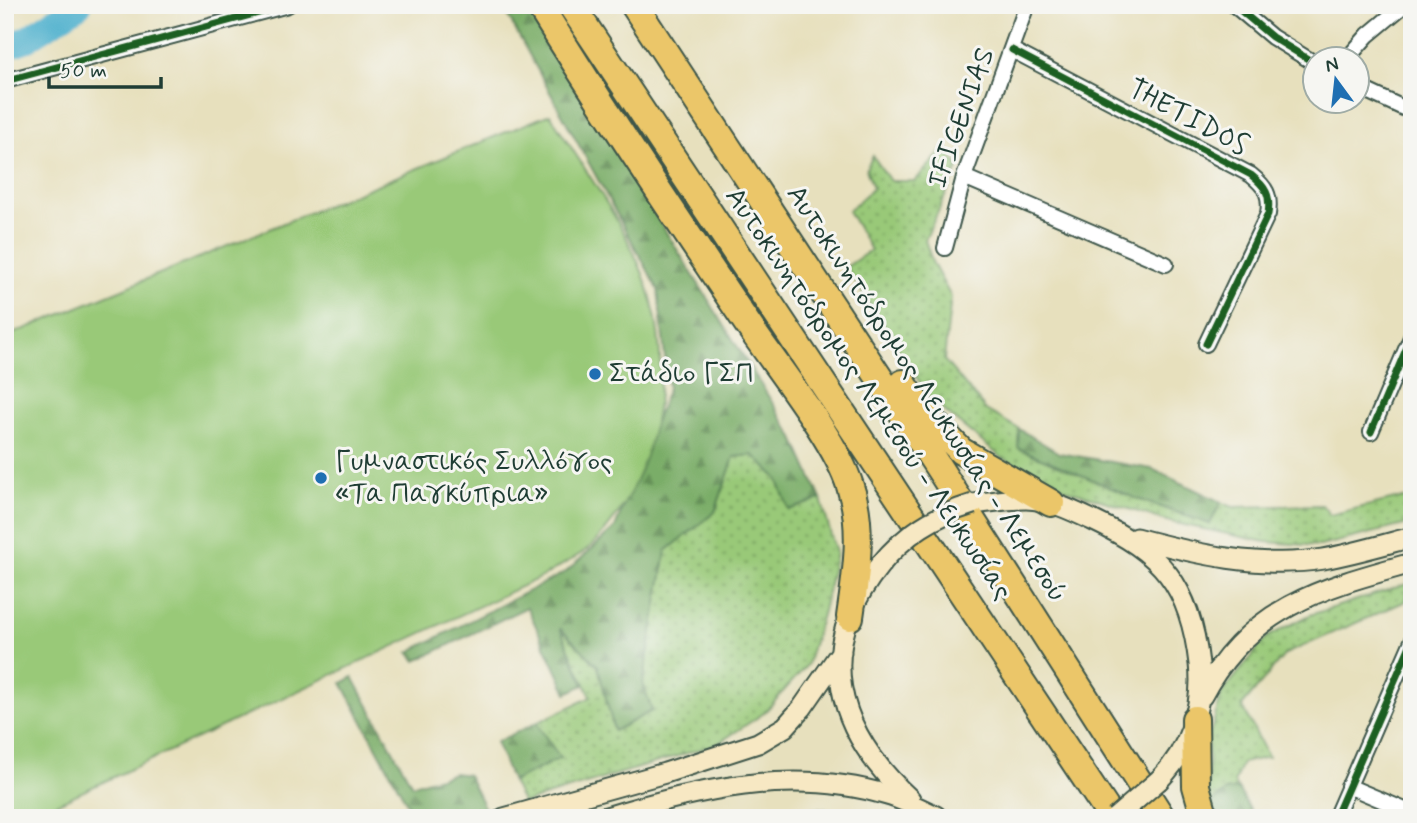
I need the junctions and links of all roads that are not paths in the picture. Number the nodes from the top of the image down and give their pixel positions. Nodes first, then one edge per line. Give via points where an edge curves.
1 (288, 5) edge
2 (540, 5) edge
3 (571, 5) edge
4 (634, 5) edge
5 (653, 5) edge
6 (1027, 5) edge
7 (1234, 5) edge
8 (1404, 5) edge
9 (1358, 46) edge
10 (1012, 50) junction
11 (1302, 56) edge
12 (5, 81) edge
13 (1372, 94) edge
14 (1412, 112) edge
15 (964, 177) junction
16 (945, 248) dead end
17 (1166, 264) dead end
18 (1412, 335) edge
19 (1206, 344) dead end
20 (1371, 432) dead end
21 (1051, 503) junction
22 (1121, 534) junction
23 (1412, 537) edge
24 (1412, 563) edge
25 (850, 617) junction
26 (1412, 641) edge
27 (841, 652) junction
28 (1196, 713) junction
29 (1348, 786) junction
30 (1412, 813) edge
31 (938, 817) edge
32 (504, 818) edge
33 (603, 818) edge
34 (1113, 818) edge
35 (1162, 818) edge
36 (1205, 818) edge
37 (1335, 818) edge

1 - 12 street
2 - 25 highway via 609,118 814,422 849,482 858,523
3 - 34 highway, Αυτοκινητόδρομος Λεμεσού - Λευκωσίας
4 - 35 highway, Αυτοκινητόδρομος Λευκωσίας - Λεμεσού
5 - 21 highway via 919,407 961,452
6 - 10 street, IFIGENIAS
7 - 11 street
8 - 9 street
10 - 15 street, IFIGENIAS
10 - 19 street, THETIDOS via 1251,175 1264,186 1268,214
13 - 14 street
15 - 16 street, IFIGENIAS
15 - 17 street
18 - 20 street
21 - 22 main road
21 - 25 main road, bridge via 1027,499 973,504 926,523 880,565
22 - 23 main road via 1185,551 1273,563 1324,559
22 - 28 main road via 1163,564 1178,585 1195,634 1201,678
24 - 28 main road via 1333,586 1271,615 1245,637 1211,679
25 - 27 main road
26 - 29 street
27 - 31 main road via 842,697 860,742 885,776
27 - 32 main road via 785,727 758,743
28 - 34 main road, bridge via 1177,762
28 - 36 highway via 1196,786
29 - 30 street
29 - 37 street
31 - 33 main road via 888,795 810,782 734,786 670,797

